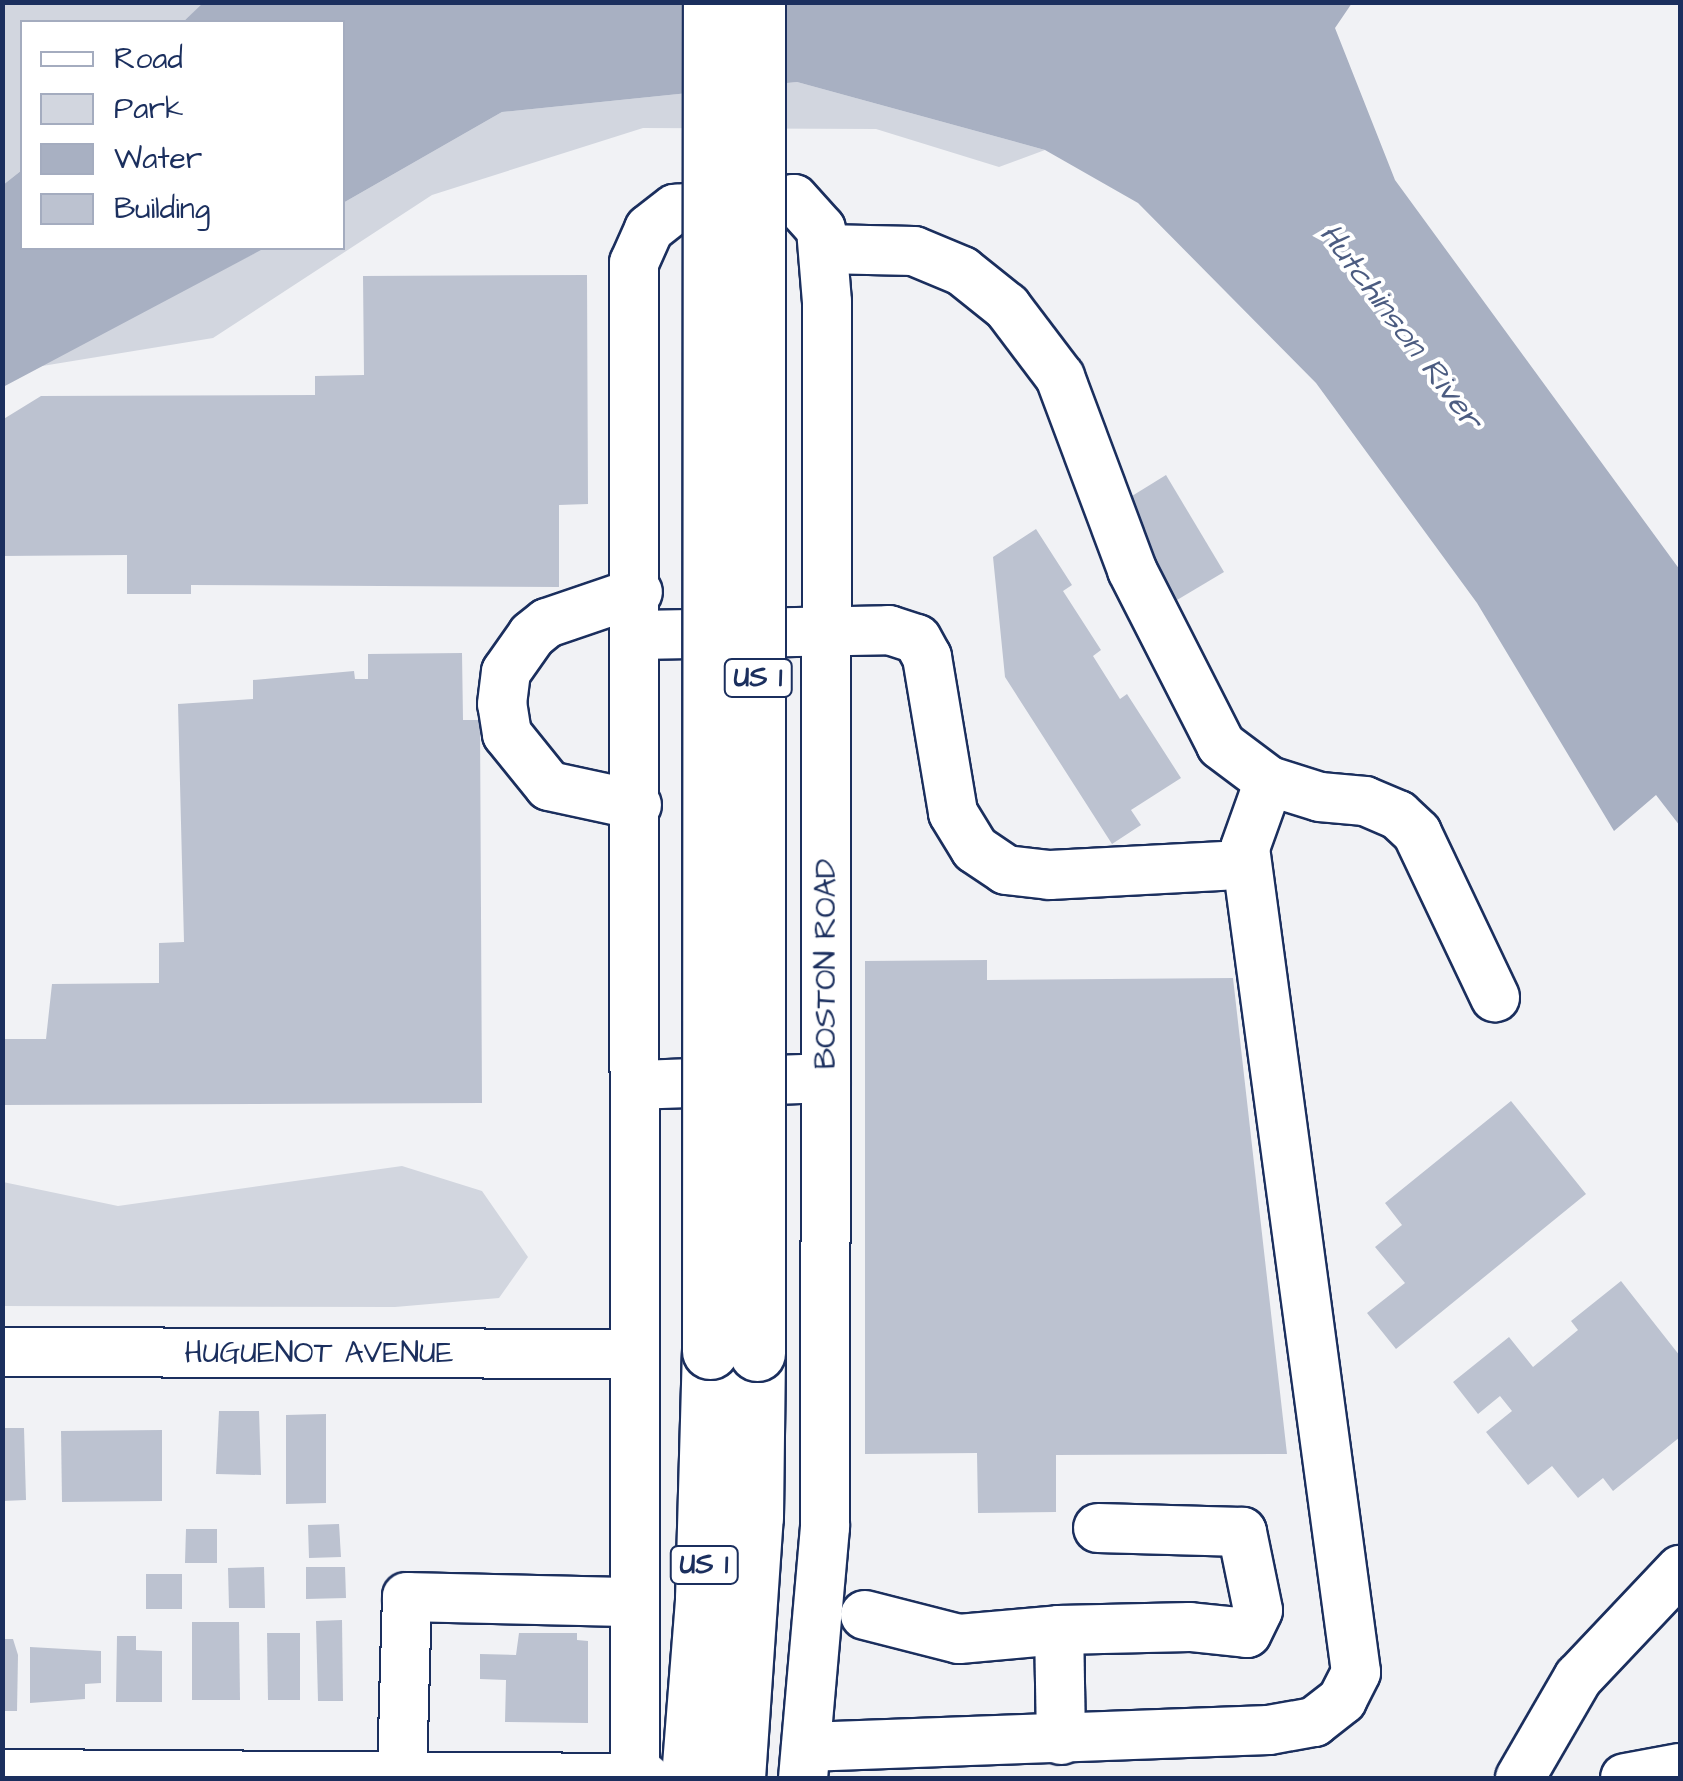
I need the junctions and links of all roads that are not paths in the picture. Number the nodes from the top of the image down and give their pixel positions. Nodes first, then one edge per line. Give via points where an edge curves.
1 (711, 2) edge
2 (757, 2) edge
3 (823, 249) junction
4 (638, 614) junction
5 (827, 632) junction
6 (1269, 782) junction
7 (637, 805) junction
8 (1224, 866) dead end
9 (1495, 998) dead end
10 (826, 1078) junction
11 (636, 1085) junction
12 (2, 1352) edge
13 (734, 1352) junction
14 (635, 1354) junction
15 (1098, 1528) dead end
16 (1680, 1570) edge
17 (634, 1602) junction
18 (865, 1615) dead end
19 (1059, 1630) junction
20 (1061, 1740) junction
21 (804, 1763) edge
22 (1680, 1768) edge
23 (2, 1774) edge
24 (402, 1774) junction
25 (636, 1778) edge
26 (646, 1778) edge
27 (689, 1778) edge
28 (737, 1778) edge
29 (1520, 1778) edge
30 (1625, 1778) edge

1 - 13 main road, US 1, bridge
2 - 13 main road, US 1, bridge
3 - 4 street, BOSTON ROAD via 814,214 794,199 675,209 640,244 634,262
3 - 5 street, BOSTON ROAD
3 - 6 street via 914,251 962,271 1006,307 1060,378 1132,570 1221,746
4 - 5 street
4 - 7 street, BOSTON ROAD
4 - 7 street via 547,623 506,672 502,704 508,734 549,786
5 - 8 street via 890,630 917,640 927,657 953,813 975,849 1006,870 1050,876
5 - 10 street, BOSTON ROAD
6 - 9 street via 1320,797 1365,800 1398,815 1417,833
6 - 20 street via 1244,848 1356,1672 1342,1700 1314,1722
7 - 11 street, BOSTON ROAD
10 - 11 street
10 - 21 street, BOSTON ROAD via 825,1527
11 - 14 street, BOSTON ROAD
12 - 14 street, HUGUENOT AVENUE
13 - 27 main road, US 1
13 - 28 main road, US 1 via 755,1517
14 - 17 street, BOSTON ROAD
15 - 19 street via 1242,1532 1258,1610 1248,1634 1190,1627
16 - 29 street via 1578,1678
17 - 24 street via 407,1598
17 - 25 street, BOSTON ROAD
18 - 19 street via 959,1638
19 - 20 street
20 - 21 street
22 - 30 street
23 - 24 street
24 - 25 street
25 - 26 street

